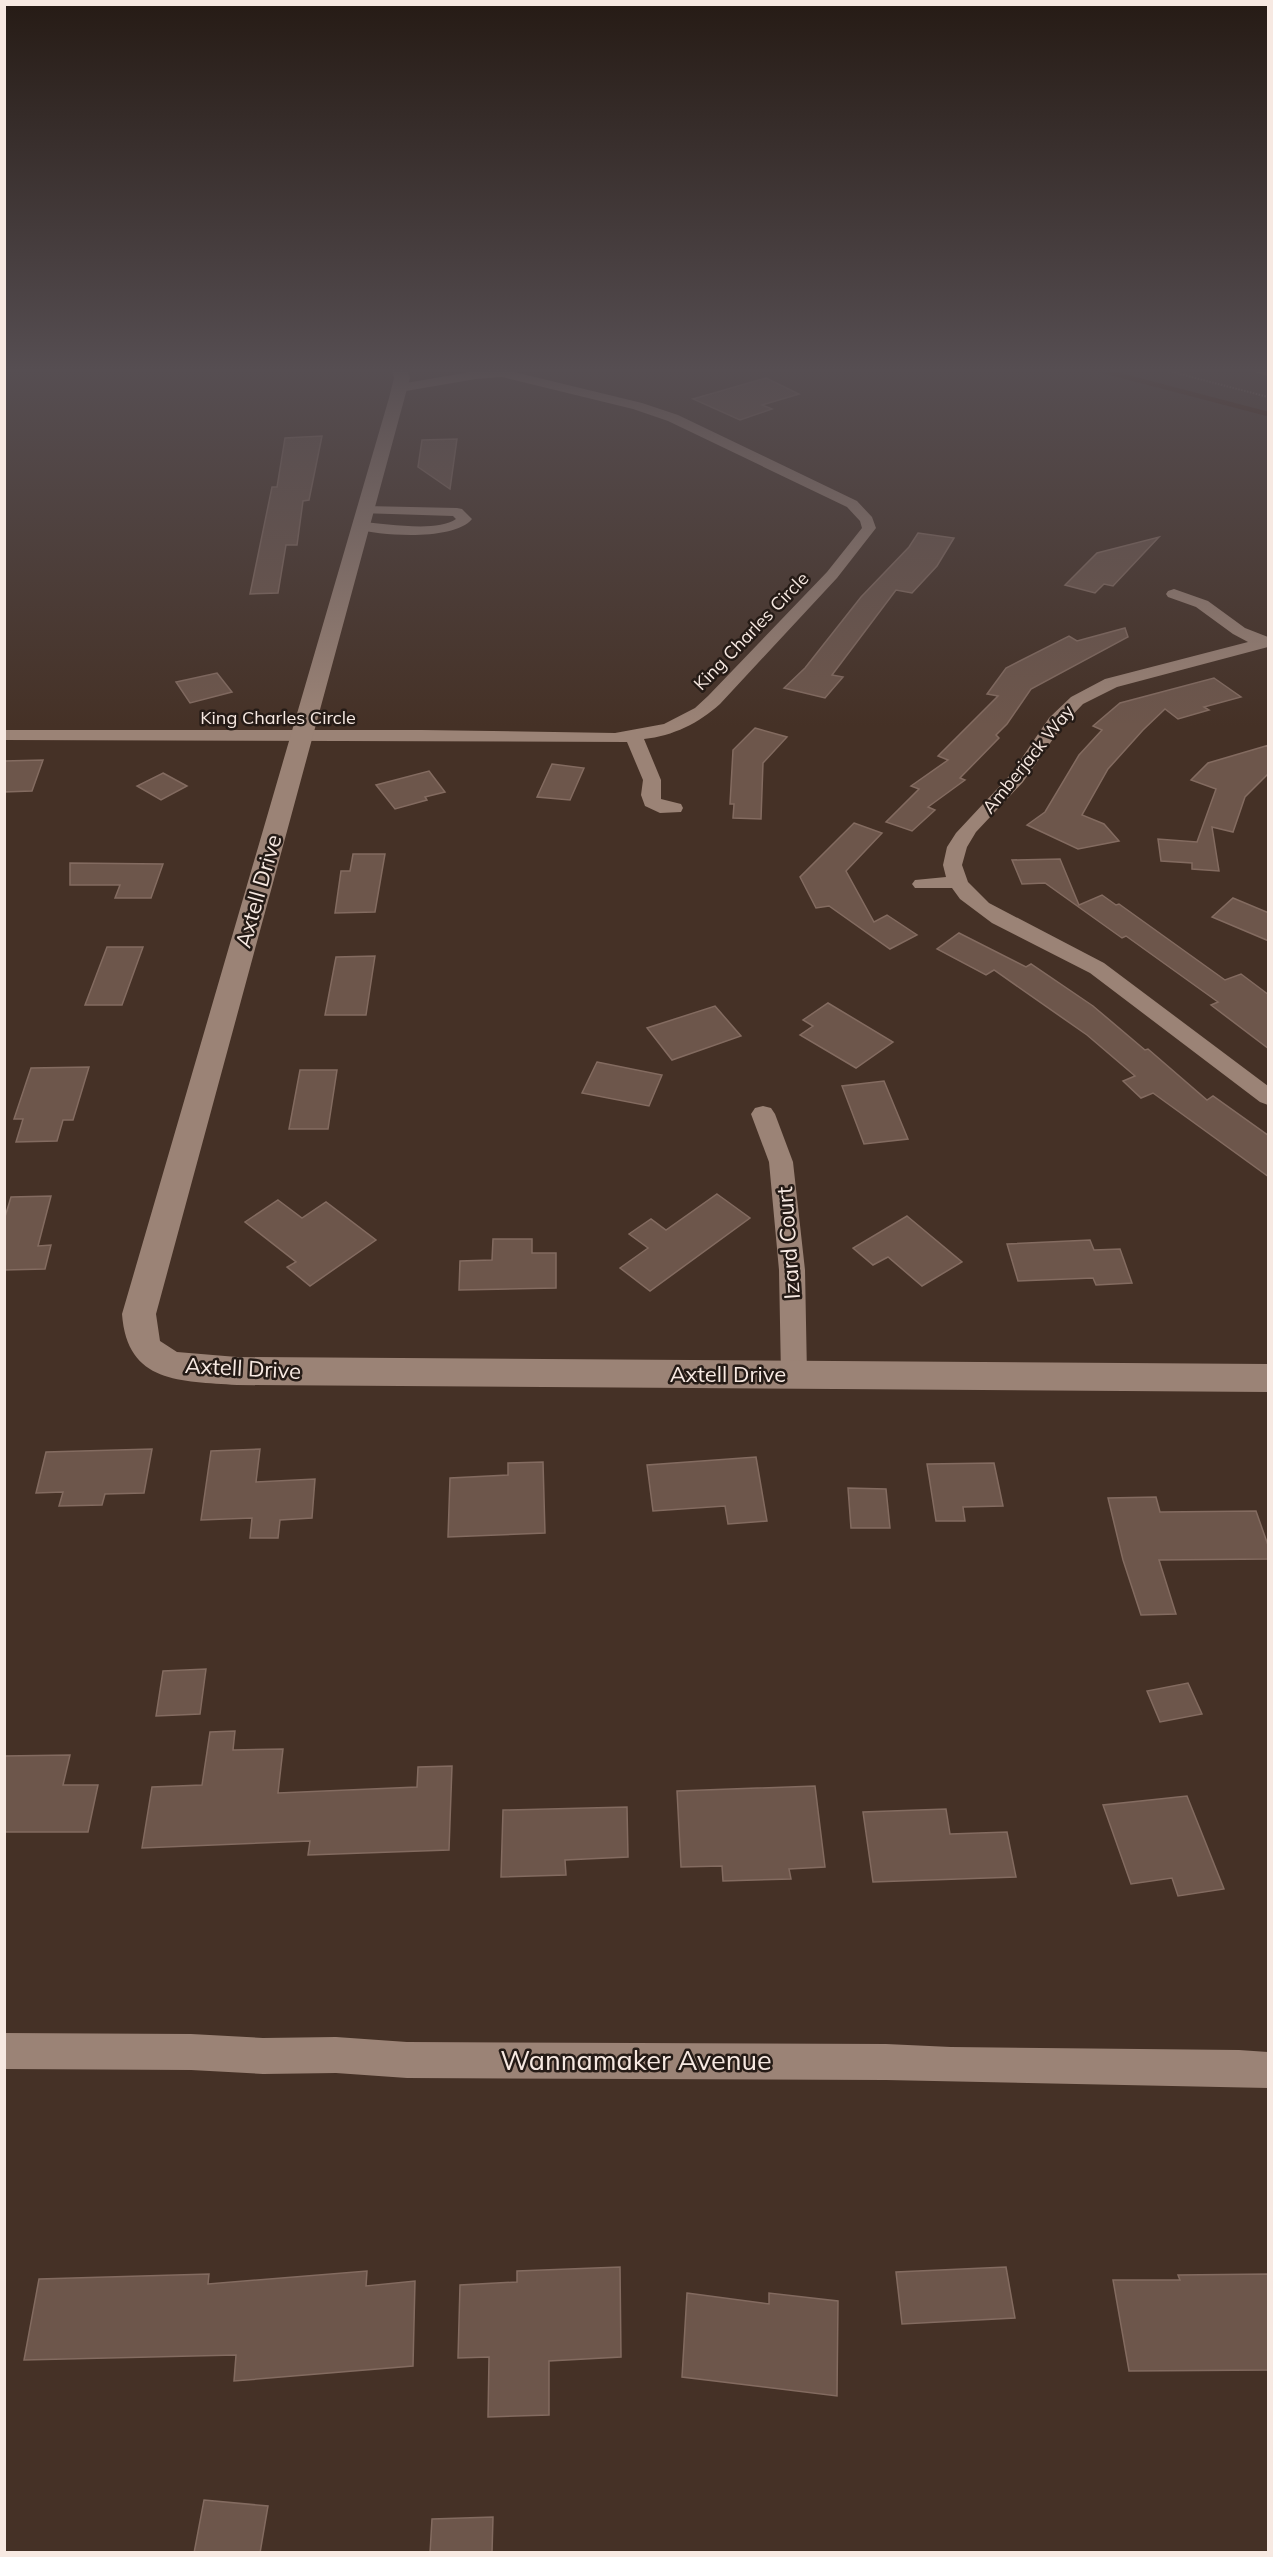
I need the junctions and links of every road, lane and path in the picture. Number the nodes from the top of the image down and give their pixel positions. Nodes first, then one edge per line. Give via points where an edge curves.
1 (371, 487) edge
2 (819, 487) edge
3 (363, 518) junction
4 (1174, 594) dead end
5 (1266, 642) edge
6 (4, 735) edge
7 (634, 736) junction
8 (302, 737) junction
9 (674, 808) dead end
10 (958, 882) junction
11 (922, 884) dead end
12 (1269, 1097) edge
13 (763, 1114) dead end
14 (794, 1375) junction
15 (1269, 1378) edge
16 (4, 2051) edge
17 (1269, 2070) edge

1 - 3 street, Axtell Drive
2 - 7 street, King Charles Circle via 852,504 867,520 865,536 701,712 670,728
3 - 3 street via 457,512 465,519 454,526 436,528
3 - 8 street, Axtell Drive
4 - 5 street via 1202,604 1239,631
5 - 10 street, Amberjack Way via 1111,683 1071,704 1009,789 957,847 954,870
6 - 8 street, King Charles Circle
7 - 8 street, King Charles Circle
7 - 9 street via 652,780 652,802
8 - 14 street, Axtell Drive via 139,1314 141,1336 149,1351 182,1367 237,1371
10 - 11 street
10 - 12 street via 967,895 994,917 1097,968
13 - 14 street, Izard Court via 781,1161 792,1270
14 - 15 street, Axtell Drive
16 - 17 street, Wannamaker Avenue

